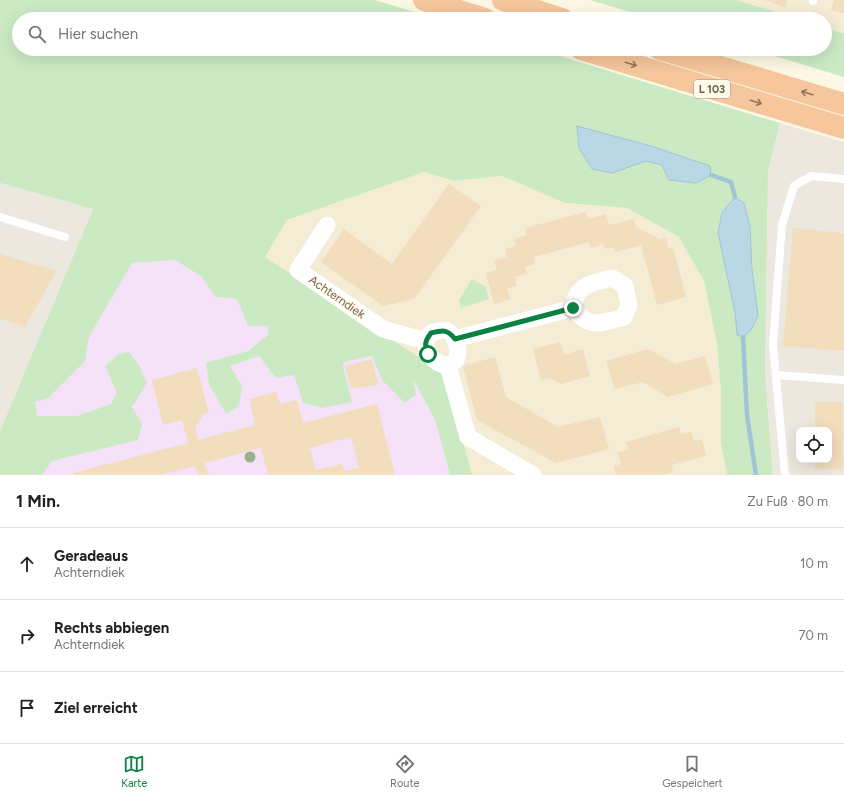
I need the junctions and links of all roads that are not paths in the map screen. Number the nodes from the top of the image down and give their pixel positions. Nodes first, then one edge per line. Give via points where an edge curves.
1 (424, 0) edge
2 (502, 0) edge
3 (463, 12) edge
4 (540, 12) edge
5 (604, 56) edge
6 (683, 56) edge
7 (844, 104) edge
8 (844, 128) edge
9 (844, 179) edge
10 (0, 217) edge
11 (327, 225) dead end
12 (65, 236) dead end
13 (573, 308) dead end
14 (455, 339) junction
15 (426, 341) junction
16 (448, 366) junction
17 (777, 375) junction
18 (844, 380) edge
19 (533, 475) edge
20 (785, 475) edge

1 - 3 highway
2 - 4 highway
5 -> 8 highway, L 103
7 -> 6 highway, L 103
9 - 17 lane via 811,176 794,186 782,225 773,344
10 - 12 lane
11 - 15 street, Achterndiek via 298,270 383,329
13 - 14 street
14 - 15 street via 449,331 442,330 431,333
14 - 16 street via 458,352 456,360
15 - 16 street via 425,348 428,354 440,364
16 - 19 street via 468,437
17 - 18 lane
17 - 20 lane

